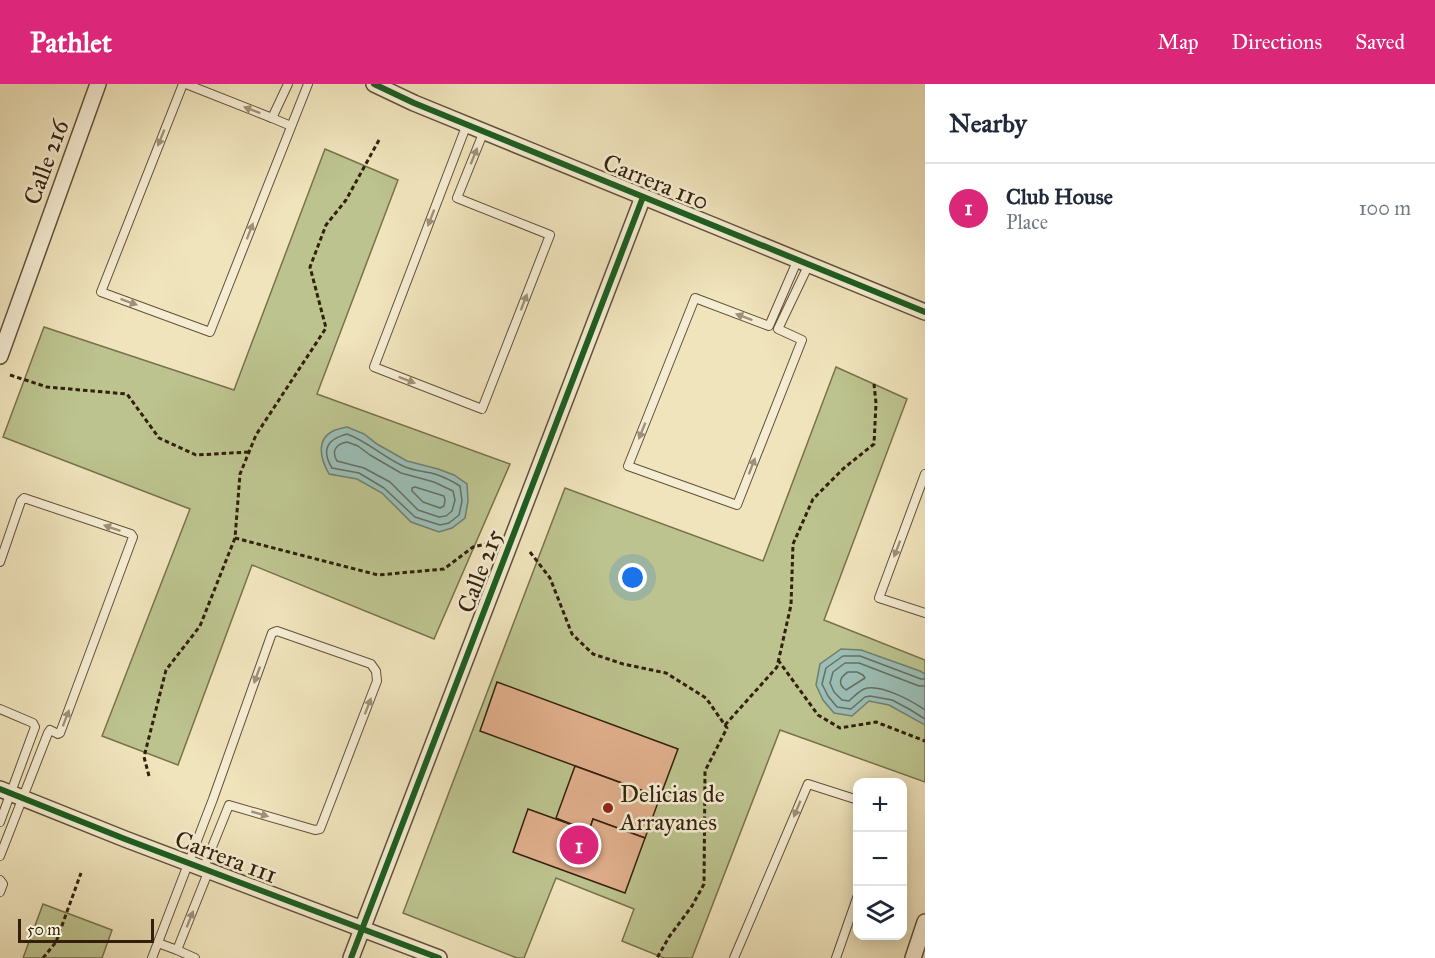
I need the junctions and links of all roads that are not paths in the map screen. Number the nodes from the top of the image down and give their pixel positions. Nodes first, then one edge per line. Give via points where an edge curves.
1 (98, 84) edge
2 (184, 84) edge
3 (288, 84) edge
4 (308, 84) edge
5 (374, 84) edge
6 (272, 118) junction
7 (467, 124) junction
8 (291, 126) junction
9 (484, 131) junction
10 (441, 191) junction
11 (643, 197) junction
12 (457, 198) junction
13 (804, 261) junction
14 (925, 312) edge
15 (774, 328) junction
16 (0, 357) edge
17 (925, 474) edge
18 (0, 561) edge
19 (925, 613) edge
20 (0, 710) edge
21 (35, 727) junction
22 (48, 733) junction
23 (11, 794) edge
24 (853, 798) edge
25 (213, 799) junction
26 (229, 805) junction
27 (0, 822) edge
28 (0, 856) edge
29 (189, 862) junction
30 (206, 868) junction
31 (0, 880) edge
32 (0, 892) edge
33 (853, 909) edge
34 (925, 922) edge
35 (362, 929) junction
36 (158, 943) junction
37 (177, 950) junction
38 (152, 958) edge
39 (195, 958) edge
40 (351, 958) edge
41 (439, 958) edge
42 (734, 958) edge
43 (836, 958) edge
44 (913, 958) edge

1 - 16 street, Calle 216
6 -> 2 lane
2 -> 8 lane via 101,292 210,332
3 - 6 lane
4 - 8 lane
5 - 7 street, Carrera 110
6 - 8 lane
7 - 9 street, Carrera 110
7 - 10 lane
9 - 11 street, Carrera 110
12 -> 9 lane
10 - 12 lane
10 -> 12 lane via 374,367 482,409 550,235
11 - 13 street, Carrera 110
11 - 35 street, Calle 215
13 - 14 street, Carrera 110
13 - 15 lane
15 -> 15 lane via 696,298 628,466 737,505 802,340
17 -> 19 lane via 879,598
22 -> 18 lane via 60,733 133,537 24,498
20 - 21 lane
21 - 22 lane
21 - 23 lane
22 - 23 lane
23 - 27 lane
23 - 28 lane
23 - 29 street, Carrera 111
24 -> 42 lane via 808,784
25 - 26 lane
26 -> 25 lane via 320,829 377,681 371,664 272,633
25 - 29 lane
26 - 30 lane
29 - 30 street, Carrera 111
29 - 36 lane
30 - 35 street, Carrera 111
37 -> 30 lane
31 - 32 lane
33 - 43 lane
34 - 44 street
35 - 40 street, Calle 215
35 - 41 street, Carrera 111
36 - 37 lane
36 - 38 lane
37 - 39 lane

